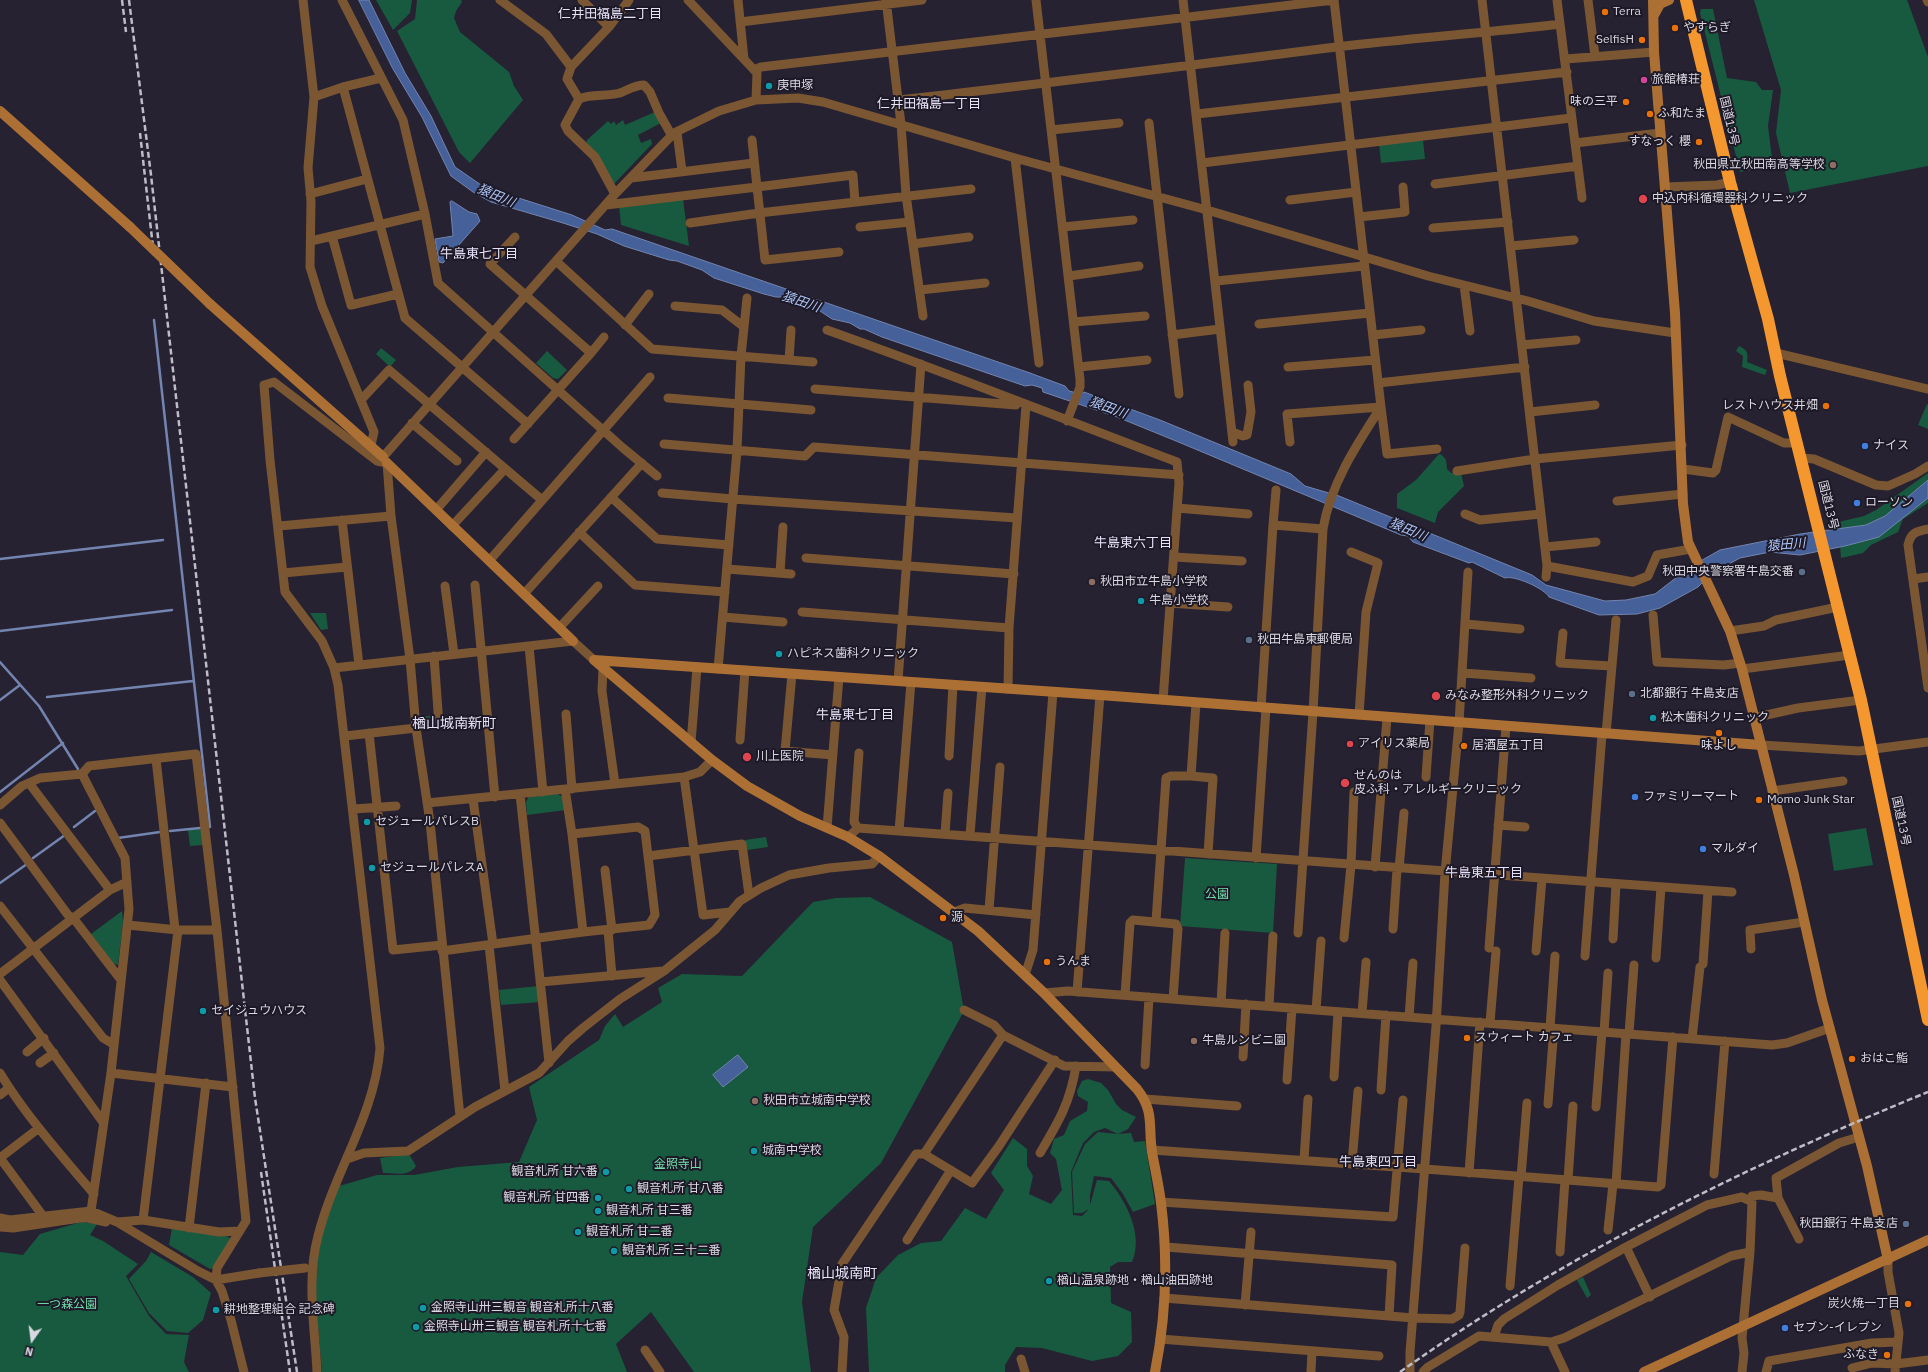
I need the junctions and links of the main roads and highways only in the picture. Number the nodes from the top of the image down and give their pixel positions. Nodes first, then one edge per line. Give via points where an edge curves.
1 (1686, 0) edge
2 (1928, 1020) edge

1 - 2 highway, 国道13号 via 1730,182 1768,319 1861,700

